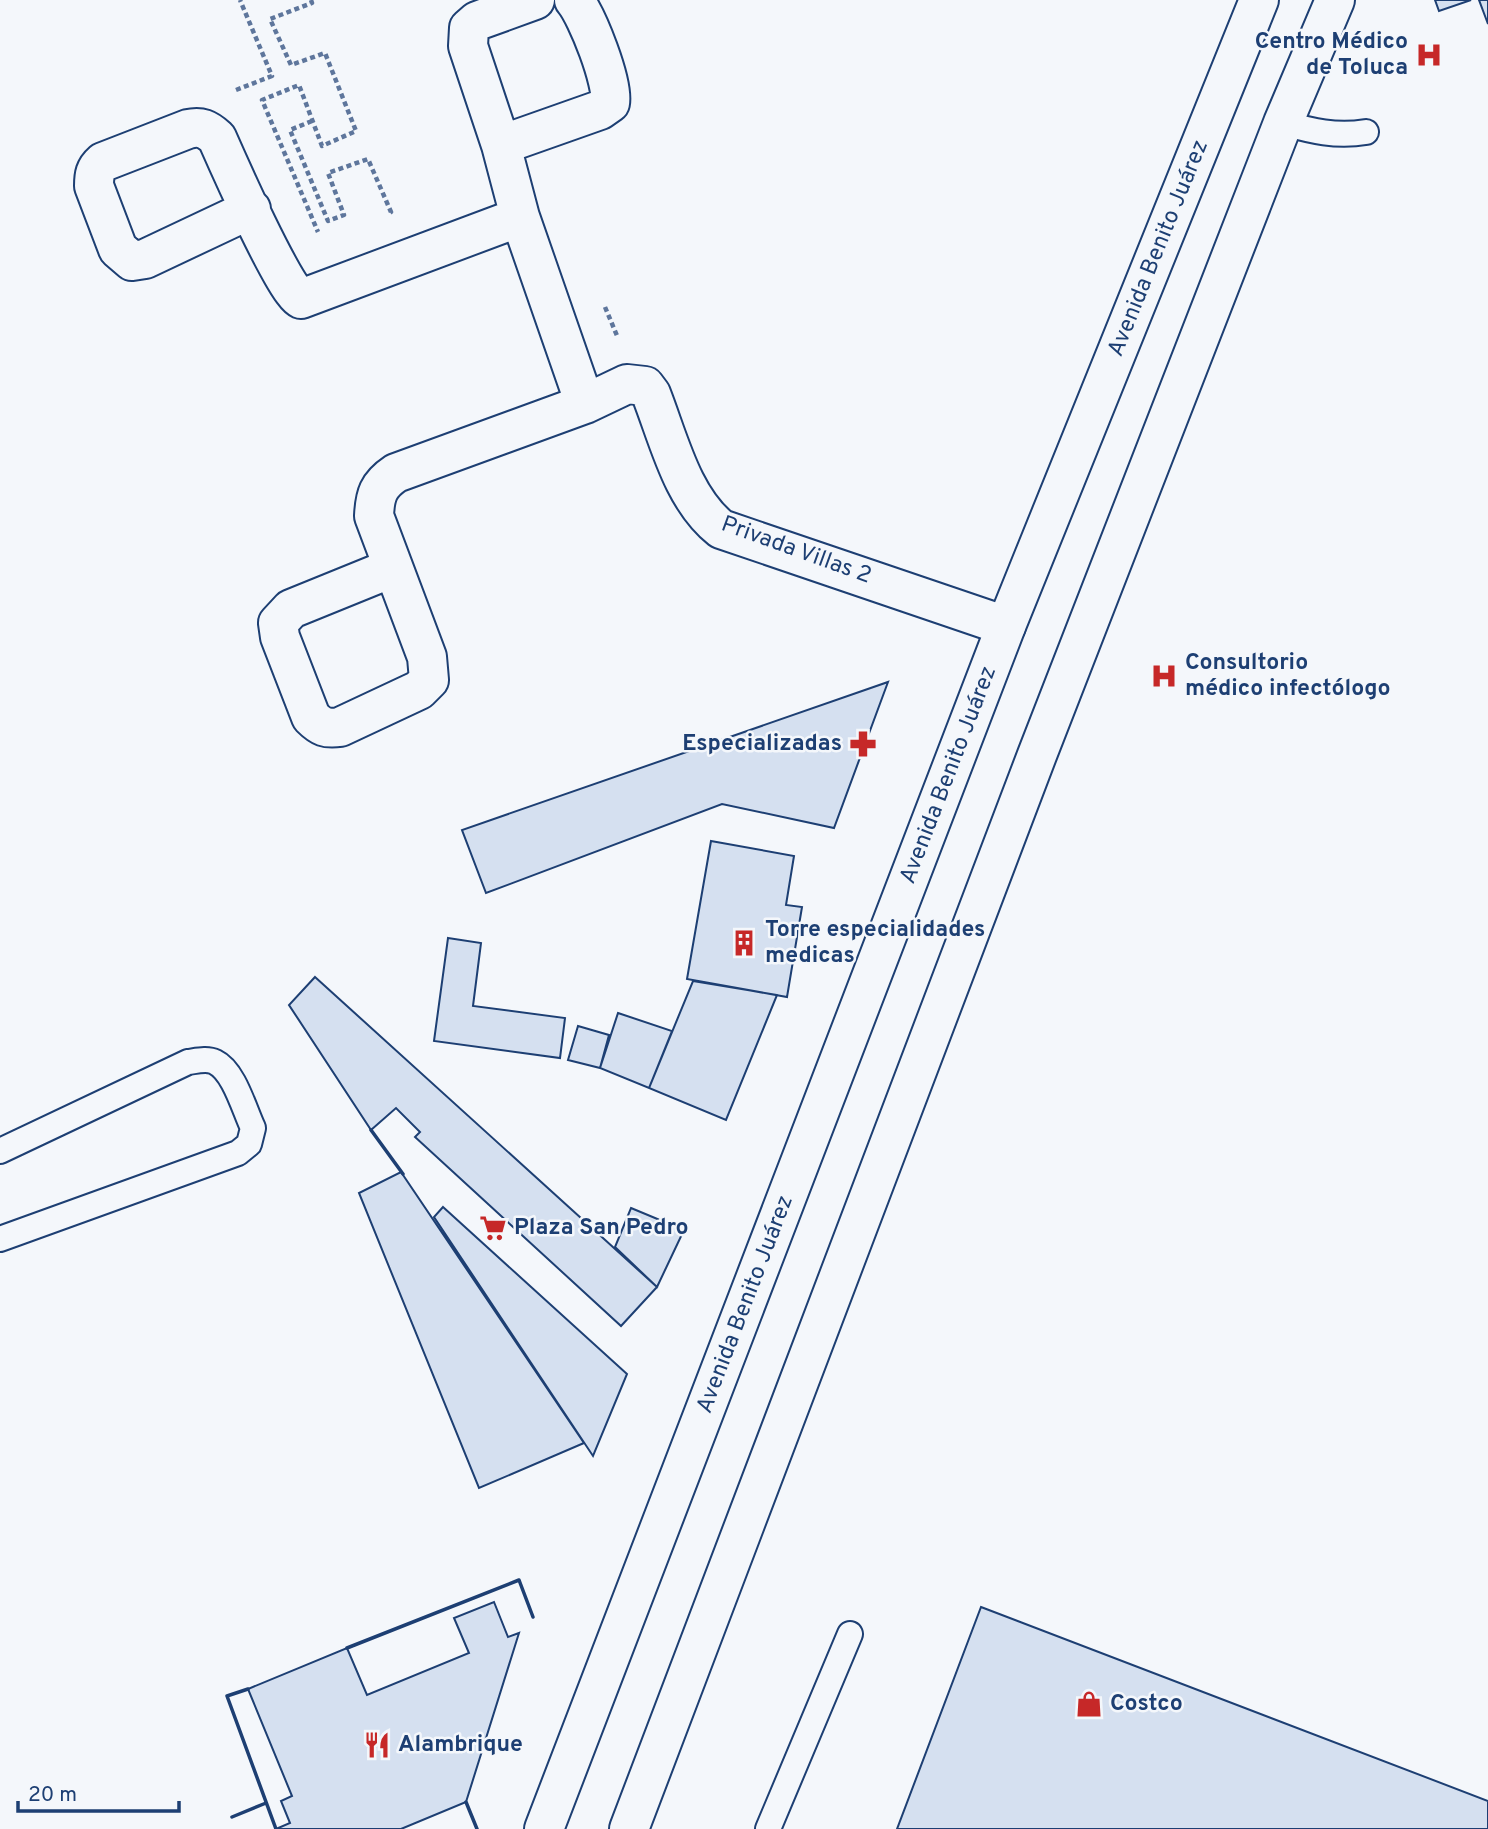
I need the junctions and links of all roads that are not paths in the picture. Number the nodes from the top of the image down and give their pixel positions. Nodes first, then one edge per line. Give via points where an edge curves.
1 (535, 0) edge
2 (574, 0) edge
3 (1259, 0) edge
4 (1335, 0) edge
5 (1283, 123) junction
6 (1366, 131) dead end
7 (502, 145) junction
8 (251, 209) dead end
9 (520, 217) junction
10 (585, 404) junction
11 (392, 568) dead end
12 (1006, 625) junction
13 (0, 1151) edge
14 (0, 1239) edge
15 (850, 1634) dead end
16 (544, 1829) edge
17 (629, 1829) edge
18 (768, 1829) edge

1 - 7 main road via 469,28 468,46
2 - 7 main road via 608,79 610,103
3 - 12 main road, Avenida Benito Juárez
4 - 5 main road
5 - 6 lane via 1321,134
5 - 17 main road
7 - 9 main road
8 - 9 main road via 289,288 301,299
9 - 10 main road
10 - 11 main road, Privada Villas 2 via 396,473 381,484 374,516
10 - 12 main road, Privada Villas 2 via 627,384 645,386 691,495 721,529
12 - 16 main road, Avenida Benito Juárez
13 - 14 lane via 188,1062 202,1060 213,1060 225,1068 253,1128 249,1144 238,1153
15 - 18 lane

